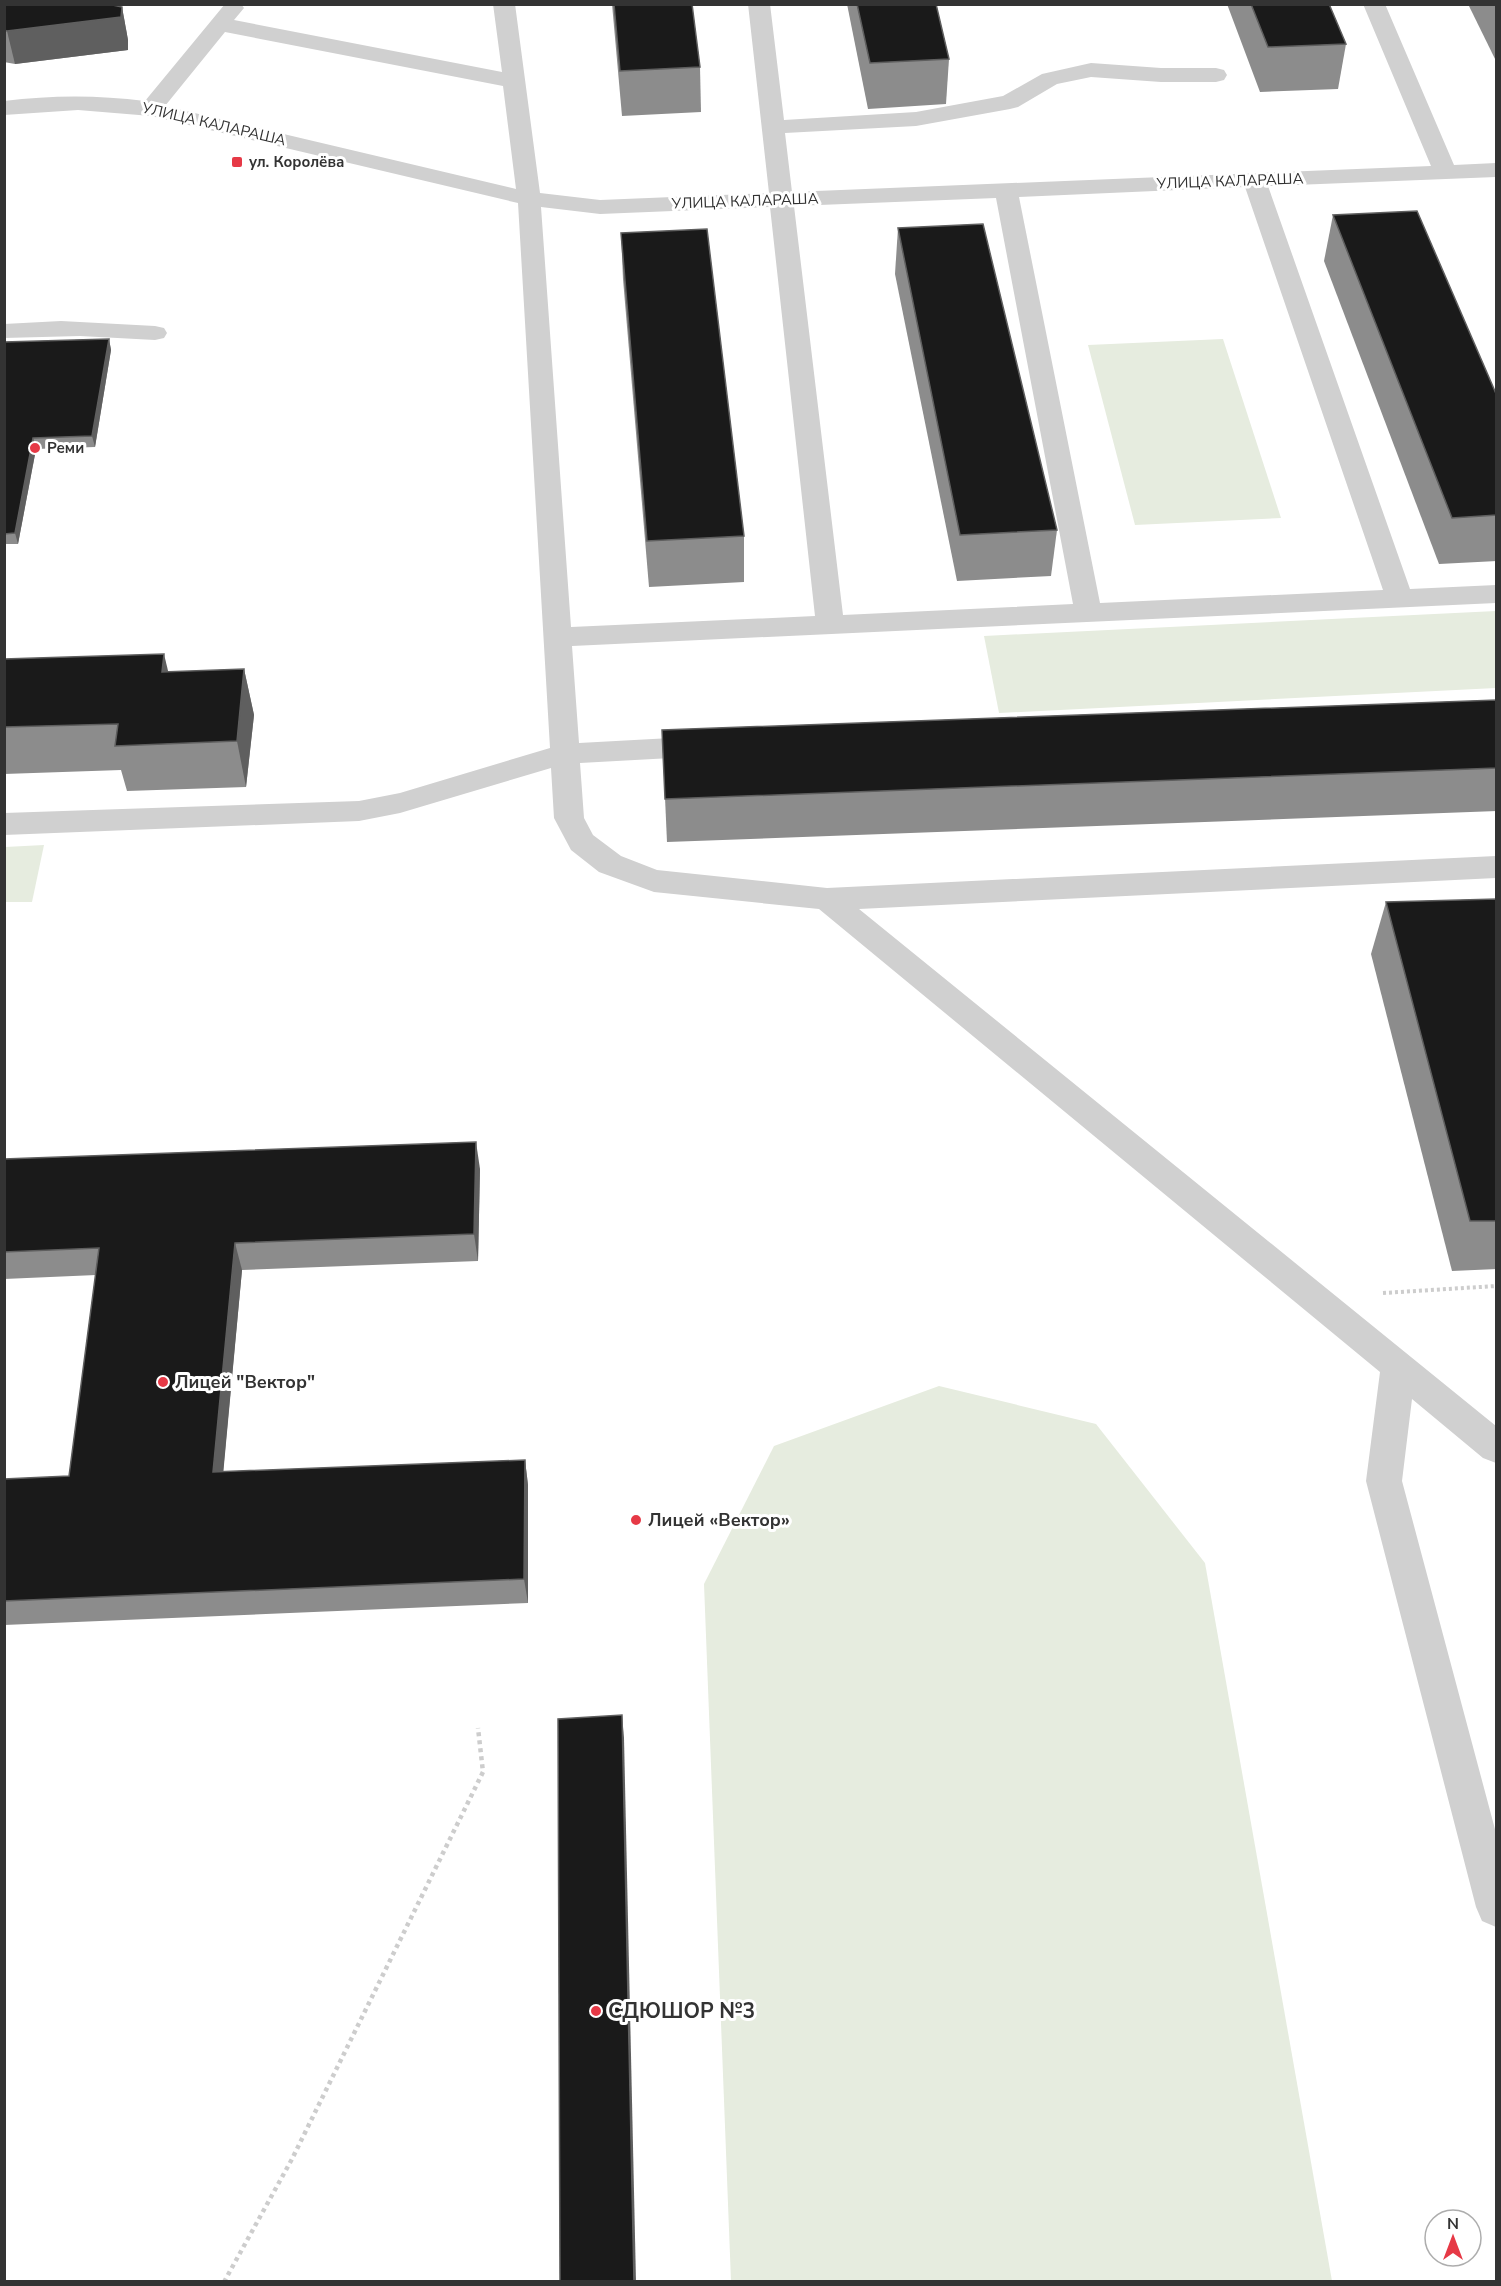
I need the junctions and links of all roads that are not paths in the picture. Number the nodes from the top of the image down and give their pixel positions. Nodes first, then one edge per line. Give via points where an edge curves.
1 (236, 4) edge
2 (504, 4) edge
3 (759, 4) edge
4 (1374, 4) edge
5 (220, 24) junction
6 (1216, 75) dead end
7 (514, 81) junction
8 (4, 108) edge
9 (151, 109) junction
10 (773, 128) junction
11 (1497, 170) edge
12 (1445, 172) junction
13 (1254, 180) junction
14 (1006, 190) junction
15 (529, 199) junction
16 (782, 200) junction
17 (4, 332) edge
18 (155, 333) dead end
19 (1497, 594) edge
20 (1399, 598) junction
21 (1088, 613) junction
22 (830, 625) junction
23 (558, 637) junction
24 (732, 745) edge
25 (565, 754) junction
26 (4, 824) edge
27 (1497, 867) edge
28 (827, 899) junction
29 (1398, 1367) junction
30 (1497, 1447) edge
31 (1497, 1907) edge

1 - 5 street
2 - 7 street
3 - 10 street
4 - 12 street
5 - 7 street
5 - 9 street
6 - 10 street via 1091,70 1050,79 1010,102 916,119
7 - 15 street
8 - 9 street, УЛИЦА КАЛАРАША via 78,102
9 - 15 street, УЛИЦА КАЛАРАША
10 - 16 street
11 - 12 street, УЛИЦА КАЛАРАША
12 - 13 street, УЛИЦА КАЛАРАША
13 - 14 street, УЛИЦА КАЛАРАША
13 - 20 street
14 - 16 street, УЛИЦА КАЛАРАША
14 - 21 street
15 - 16 street, УЛИЦА КАЛАРАША via 600,207
15 - 23 street
16 - 22 street
17 - 18 street via 40,327 98,327
19 - 20 street
20 - 21 street
21 - 22 street
22 - 23 street
23 - 25 street
24 - 25 street
25 - 26 street via 400,803 359,811
25 - 28 street via 569,818 582,842 610,864 654,881
27 - 28 street
28 - 29 street
29 - 30 street
29 - 31 street via 1384,1481

